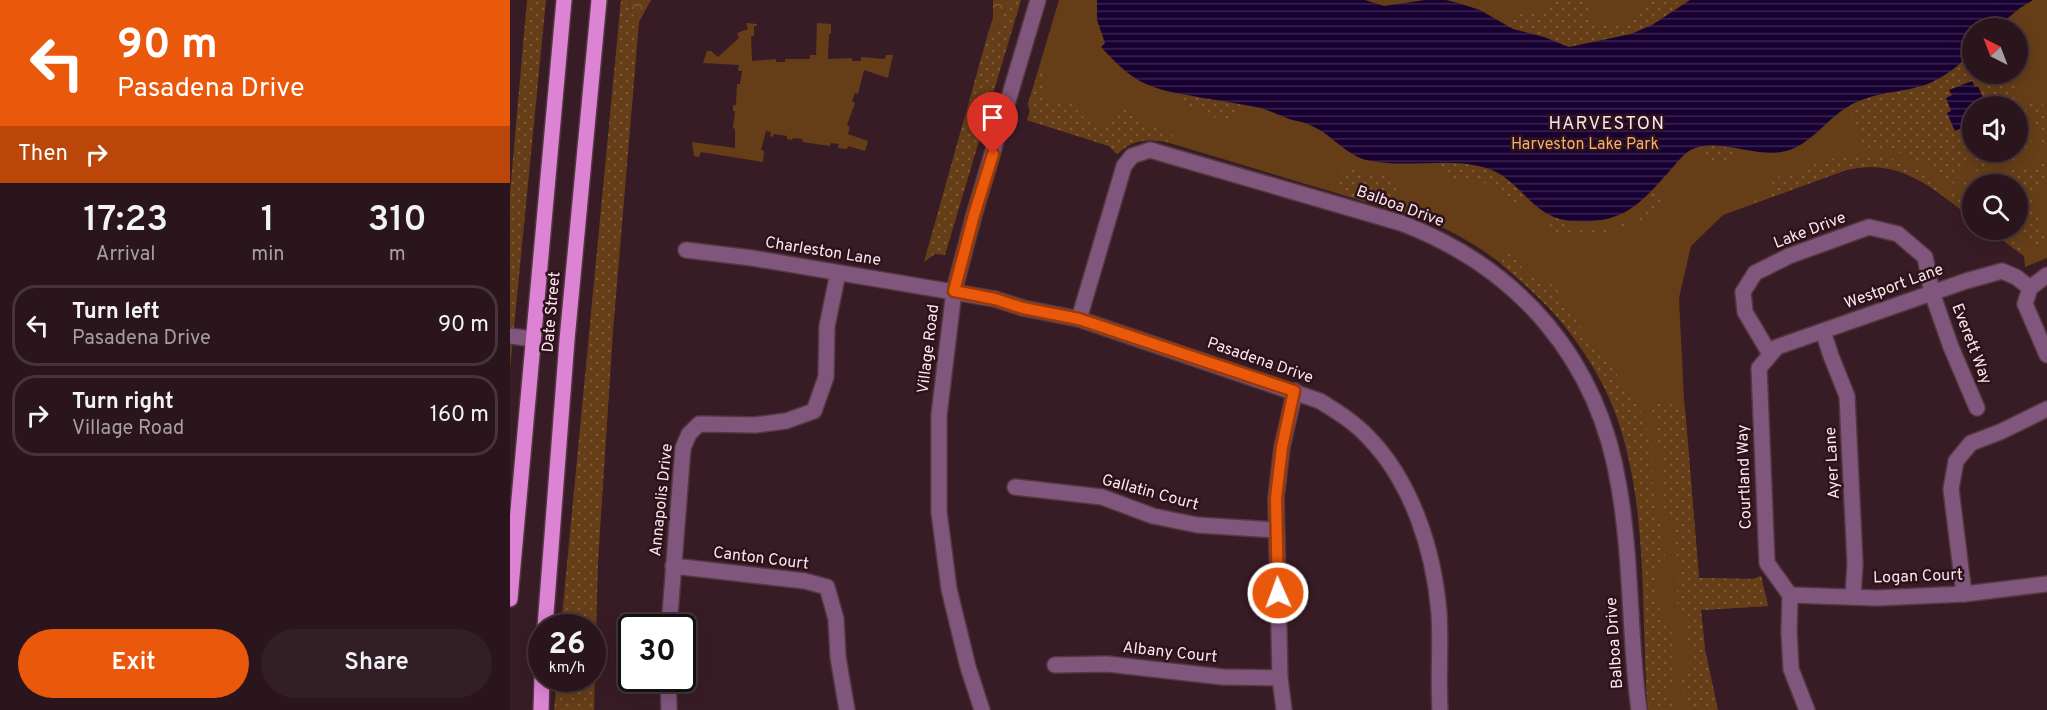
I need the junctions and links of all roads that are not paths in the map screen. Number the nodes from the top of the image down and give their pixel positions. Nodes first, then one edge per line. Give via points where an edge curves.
1 (564, 0) edge
2 (599, 0) edge
3 (1038, 0) edge
4 (686, 249) dead end
5 (838, 273) junction
6 (2047, 275) edge
7 (2030, 288) junction
8 (954, 291) junction
9 (1932, 293) junction
10 (1079, 319) junction
11 (1823, 331) junction
12 (510, 336) edge
13 (533, 339) junction
14 (1770, 354) junction
15 (2047, 355) edge
16 (1294, 391) junction
17 (1977, 408) dead end
18 (2047, 409) edge
19 (1015, 487) dead end
20 (1276, 530) junction
21 (673, 566) junction
22 (2047, 584) edge
23 (1964, 594) junction
24 (1790, 595) junction
25 (1853, 597) junction
26 (510, 599) edge
27 (546, 614) edge
28 (670, 614) edge
29 (1055, 665) dead end
30 (1280, 678) junction
31 (542, 692) edge
32 (668, 692) edge
33 (541, 710) edge
34 (669, 710) edge
35 (847, 710) edge
36 (982, 710) edge
37 (1284, 710) edge
38 (1440, 710) edge
39 (1639, 710) edge
40 (1807, 710) edge

1 - 13 main road, Date Street
2 - 27 main road, Date Street
3 - 8 street, Village Road
4 - 5 street, Charleston Lane
5 - 8 street, Charleston Lane
5 - 21 street, Annapolis Drive via 827,326 826,377 814,411 786,421 699,424 688,434 683,448
6 - 7 street
7 - 9 street, Westport Lane via 2002,271
7 - 15 street via 2025,304
8 - 10 street, Pasadena Drive
8 - 36 street, Village Road via 939,415 939,512 949,589
9 - 11 street, Westport Lane
9 - 14 street, Lake Drive via 1925,257 1898,234 1869,227 1789,256 1755,273 1743,292 1745,312
9 - 17 street, Everett Way
10 - 16 street, Pasadena Drive
10 - 39 street, Balboa Drive via 1124,166 1132,156 1149,150 1401,223 1429,233 1492,271 1550,327 1569,352 1596,402 1619,486
11 - 14 street, Westport Lane via 1777,347
11 - 25 street, Ayer Lane via 1847,396 1856,563
12 - 13 street
13 - 26 main road, Date Street
14 - 24 street, Courtland Way via 1759,368 1767,563
16 - 20 street via 1282,447
16 - 38 street, Pasadena Drive via 1320,400 1367,436 1389,462 1410,500 1429,554 1439,613
18 - 23 street via 1971,443 1956,461 1951,489
19 - 20 street, Gallatin Court via 1102,497 1153,516 1197,525
20 - 30 street
21 - 28 street, Annapolis Drive
21 - 35 street, Canton Court via 827,587 836,619
22 - 23 street, Logan Court
23 - 25 street, Logan Court
24 - 25 street, Logan Court
24 - 40 street via 1791,669
29 - 30 street, Albany Court via 1107,664 1223,677
30 - 37 street
31 - 33 main road
32 - 34 street

